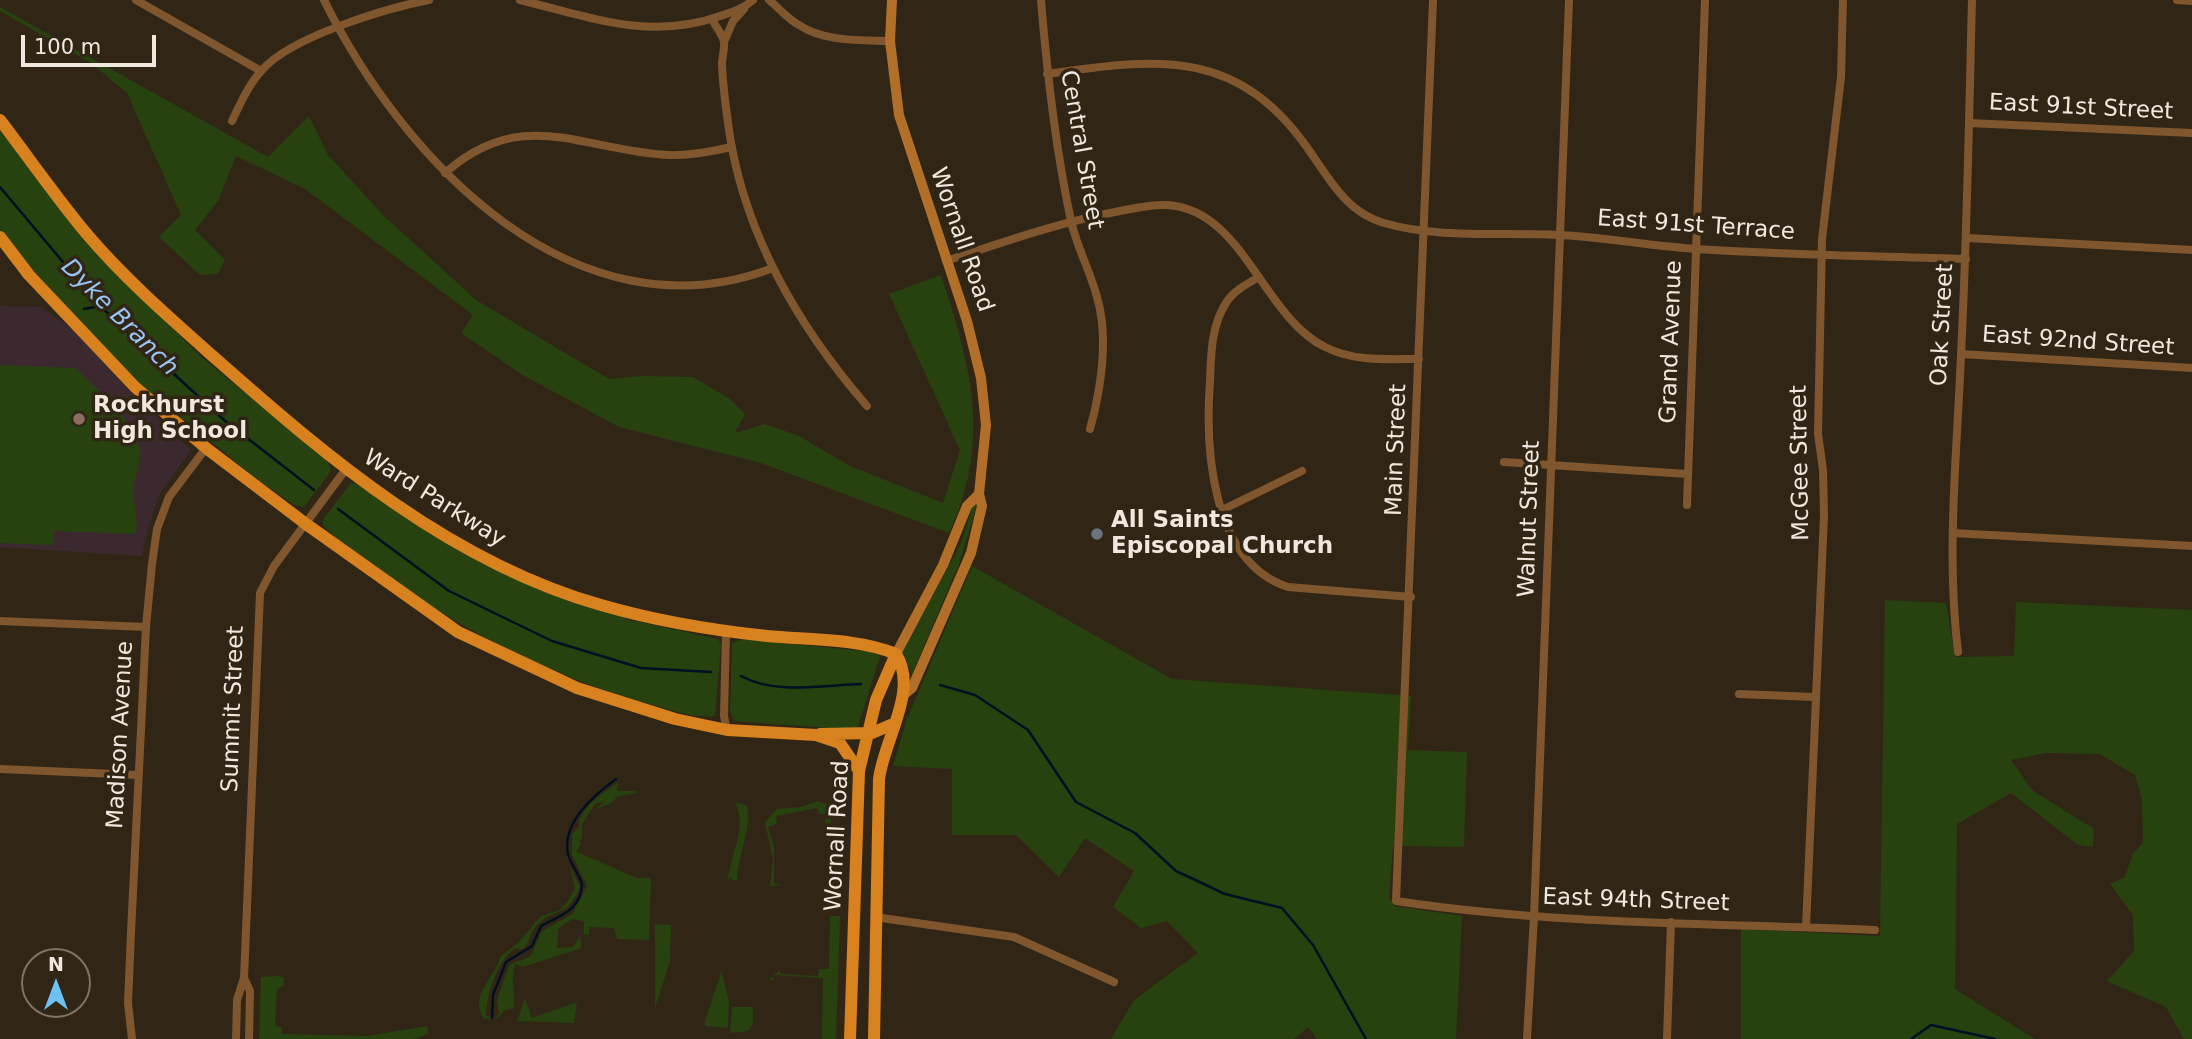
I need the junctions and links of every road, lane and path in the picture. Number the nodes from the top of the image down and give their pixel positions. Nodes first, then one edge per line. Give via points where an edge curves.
1 (136, 0) edge
2 (324, 0) edge
3 (429, 0) edge
4 (520, 0) edge
5 (753, 0) edge
6 (769, 0) edge
7 (892, 0) edge
8 (1041, 0) edge
9 (1433, 0) edge
10 (1569, 0) edge
11 (1705, 0) edge
12 (1843, 0) edge
13 (1972, 0) edge
14 (2177, 0) edge
15 (2192, 1) edge
16 (745, 7) junction
17 (712, 19) junction
18 (338, 28) junction
19 (890, 41) junction
20 (724, 42) junction
21 (261, 71) junction
22 (1047, 74) junction
23 (0, 120) edge
24 (232, 121) dead end
25 (1969, 123) junction
26 (2192, 133) edge
27 (732, 147) junction
28 (445, 173) junction
29 (1070, 220) junction
30 (1424, 230) junction
31 (1561, 235) junction
32 (0, 237) edge
33 (1967, 238) junction
34 (1694, 248) junction
35 (2192, 250) edge
36 (1822, 254) junction
37 (1966, 259) junction
38 (946, 261) junction
39 (773, 268) junction
40 (1259, 277) junction
41 (1961, 354) junction
42 (1419, 359) junction
43 (2192, 368) edge
44 (867, 406) dead end
45 (1090, 429) dead end
46 (206, 448) junction
47 (1504, 462) dead end
48 (1551, 464) junction
49 (346, 469) junction
50 (1302, 471) dead end
51 (1688, 474) junction
52 (979, 494) junction
53 (1687, 505) dead end
54 (1222, 510) junction
55 (306, 524) junction
56 (1953, 533) junction
57 (2192, 546) edge
58 (1411, 597) junction
59 (0, 621) edge
60 (146, 627) junction
61 (726, 632) junction
62 (1958, 652) dead end
63 (896, 654) junction
64 (906, 693) junction
65 (1739, 694) dead end
66 (1814, 697) junction
67 (893, 724) junction
68 (727, 730) junction
69 (867, 733) junction
70 (816, 735) junction
71 (0, 769) edge
72 (859, 771) junction
73 (138, 775) junction
74 (1396, 901) joint
75 (1534, 916) junction
76 (874, 917) junction
77 (1671, 922) junction
78 (1805, 927) junction
79 (1875, 930) dead end
80 (244, 978) junction
81 (1114, 982) dead end
82 (875, 1038) edge
83 (132, 1039) edge
84 (236, 1039) edge
85 (249, 1039) edge
86 (850, 1039) edge
87 (1527, 1039) edge
88 (1667, 1039) edge

1 - 21 street
2 - 18 street
3 - 18 street
4 - 17 street via 647,28 692,26
5 - 16 street
6 - 19 street via 799,26 812,31 846,39
7 - 19 main road, Wornall Road
8 - 22 street, Central Street
9 - 30 street, Main Street
10 - 31 street, Walnut Street
11 - 34 street, Grand Avenue
12 - 36 street, McGee Street via 1841,77
13 - 25 street, Oak Street
14 - 15 street
16 - 17 street
16 - 20 street
17 - 20 street
18 - 21 street via 279,55
18 - 28 street via 374,86
19 - 38 main road, Wornall Road via 904,135
20 - 27 street via 723,78
21 - 24 street
22 - 29 street, Central Street
22 - 30 street, East 91st Terrace via 1168,62 1225,76 1276,109 1354,209 1386,224
23 - 49 main road, Ward Parkway via 88,235 170,318
25 - 26 street, East 91st Street
25 - 33 street, Oak Street
27 - 28 street via 668,155 566,136 524,136 478,149
27 - 39 street via 749,209
28 - 39 street via 513,229 605,275 653,285 691,286 743,279
29 - 38 street
29 - 40 street via 1151,205 1184,207 1220,228
29 - 45 street, Central Street via 1103,327
30 - 31 street, East 91st Terrace
30 - 42 street, Main Street
31 - 34 street, East 91st Terrace
31 - 48 street, Walnut Street
32 - 46 main road via 29,275 135,387
33 - 35 street
33 - 37 street, Oak Street
34 - 36 street, East 91st Terrace
34 - 51 street, Grand Avenue
36 - 37 street, East 91st Terrace
36 - 66 street, McGee Street via 1818,433 1824,515
37 - 41 street, Oak Street
38 - 52 main road, Wornall Road via 967,321 983,389 986,425
39 - 44 street via 817,344
40 - 42 street via 1292,322 1323,346 1360,358
40 - 54 street via 1226,302 1214,339 1207,444
41 - 43 street, East 92nd Street
41 - 56 street, Oak Street
42 - 58 street, Main Street
46 - 55 main road
46 - 60 street, Madison Avenue via 175,485 163,508
47 - 48 street
48 - 51 street
48 - 75 street, Walnut Street
49 - 55 street, Summit Street
49 - 61 main road, Ward Parkway via 393,504 486,559 575,598 650,619
50 - 54 street
51 - 53 street, Grand Avenue
52 - 63 main road, Wornall Road via 967,506 943,565
52 - 64 main road, Wornall Road via 982,506 971,553
54 - 58 street via 1247,561 1280,585
55 - 68 main road via 458,632 520,663 577,688
55 - 80 street, Summit Street via 267,577 258,605
56 - 57 street
56 - 62 street, Oak Street via 1952,595
58 - 74 street, Main Street
59 - 60 street
60 - 73 street, Madison Avenue
61 - 63 main road, Ward Parkway via 863,645
61 - 68 street
63 - 64 main road
63 - 69 main road, Wornall Road
64 - 67 main road, Wornall Road
65 - 66 street
66 - 78 street, McGee Street
67 - 69 main road
67 - 76 main road, Wornall Road via 879,779
68 - 70 main road
69 - 70 main road
69 - 72 main road, Wornall Road
70 - 72 main road via 840,743
71 - 73 street
72 - 86 main road, Wornall Road
73 - 83 street, Madison Avenue via 128,1003
74 - 75 street, East 94th Street
75 - 77 street, East 94th Street
75 - 87 street, Walnut Street
76 - 81 street via 1014,937
76 - 82 main road, Wornall Road
77 - 78 street, East 94th Street
77 - 88 street
78 - 79 street, East 94th Street
80 - 84 street, Summit Street via 237,1000
80 - 85 street, Summit Street via 250,991

